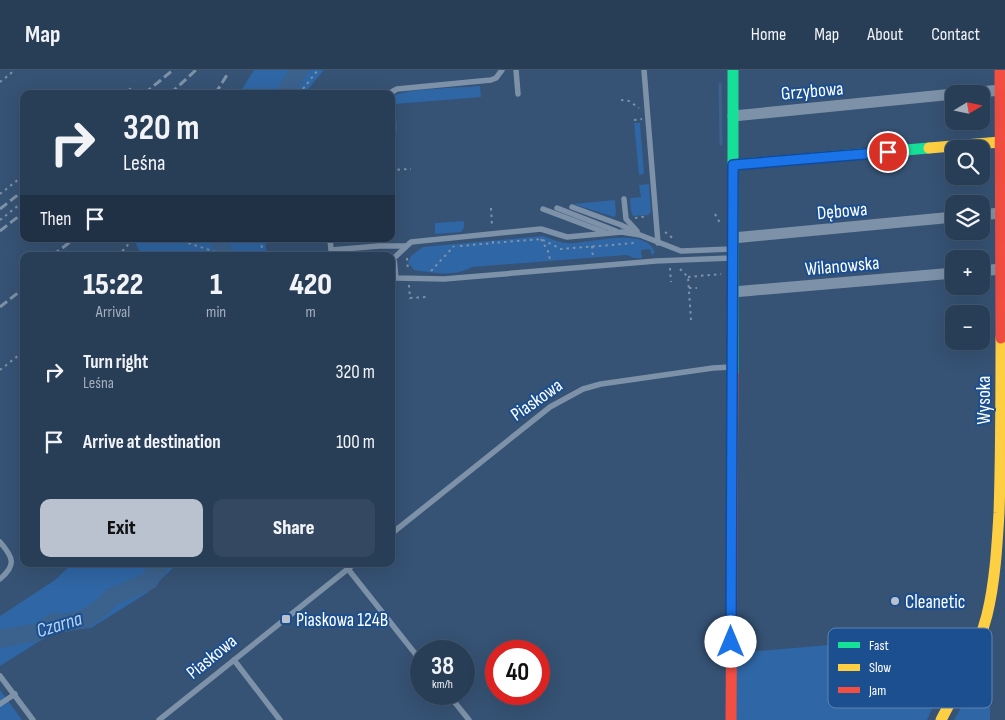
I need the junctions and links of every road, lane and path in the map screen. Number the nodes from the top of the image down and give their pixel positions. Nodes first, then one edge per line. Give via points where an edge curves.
1 (14, 70) edge
2 (318, 70) edge
3 (502, 70) edge
4 (516, 70) edge
5 (644, 70) edge
6 (732, 70) edge
7 (1000, 70) edge
8 (0, 82) edge
9 (131, 88) dead end
10 (129, 90) edge
11 (302, 90) edge
12 (395, 90) edge
13 (1000, 90) junction
14 (990, 91) edge
15 (518, 94) dead end
16 (945, 95) edge
17 (621, 100) dead end
18 (732, 116) junction
19 (634, 120) dead end
20 (1000, 142) junction
21 (733, 165) junction
22 (411, 169) dead end
23 (395, 170) edge
24 (20, 177) edge
25 (0, 194) edge
26 (624, 199) dead end
27 (20, 204) edge
28 (572, 207) dead end
29 (557, 208) dead end
30 (543, 209) dead end
31 (648, 210) dead end
32 (1000, 213) junction
33 (715, 214) dead end
34 (990, 214) edge
35 (945, 218) edge
36 (626, 219) junction
37 (656, 219) junction
38 (0, 220) edge
39 (723, 228) dead end
40 (620, 232) junction
41 (606, 233) junction
42 (640, 235) junction
43 (541, 239) dead end
44 (676, 240) dead end
45 (130, 242) edge
46 (186, 242) edge
47 (330, 242) edge
48 (658, 243) junction
49 (406, 246) junction
50 (454, 246) dead end
51 (733, 248) junction
52 (122, 252) edge
53 (217, 252) edge
54 (395, 257) edge
55 (678, 267) dead end
56 (395, 268) edge
57 (550, 269) junction
58 (1001, 269) junction
59 (990, 270) edge
60 (945, 274) edge
61 (424, 278) junction
62 (689, 288) junction
63 (696, 288) dead end
64 (733, 292) junction
65 (692, 320) dead end
66 (20, 353) edge
67 (733, 367) junction
68 (0, 370) edge
69 (395, 531) edge
70 (0, 542) edge
71 (350, 567) edge
72 (348, 569) junction
73 (0, 579) edge
74 (983, 628) edge
75 (410, 647) edge
76 (234, 660) junction
77 (0, 676) edge
78 (15, 694) junction
79 (0, 704) edge
80 (457, 705) edge
81 (947, 708) edge
82 (33, 720) edge
83 (159, 720) edge
84 (280, 720) edge
85 (469, 720) edge
86 (731, 720) edge
87 (941, 720) edge

1 - 8 path
2 - 11 path
3 - 12 lane via 491,80
4 - 15 lane
5 - 37 lane
6 - 18 street
7 - 13 street, Wysoka
9 - 10 path
13 - 14 street
13 - 20 street, Wysoka
16 - 18 street, Grzybowa
17 - 19 path via 638,106 642,119
18 - 21 street
20 - 21 street
20 - 32 street, Wysoka
21 - 51 street
22 - 23 path
24 - 25 path
26 - 36 lane
27 - 38 path
28 - 42 lane
29 - 40 lane
30 - 41 lane
31 - 36 path via 653,216
32 - 34 street
32 - 58 street, Wysoka
33 - 39 path
35 - 51 street, Dębowa
36 - 42 lane
37 - 44 path via 664,226 665,234
37 - 48 lane
40 - 41 lane
40 - 42 lane
41 - 49 lane via 567,237 541,230 411,242
42 - 48 lane
43 - 57 path via 549,253
45 - 52 path
46 - 53 path
47 - 49 lane via 331,250
48 - 51 lane via 681,251
49 - 54 lane
50 - 61 path
51 - 57 lane via 656,260
51 - 64 street
55 - 62 path via 688,277
56 - 61 lane via 396,278
57 - 61 lane
58 - 59 street
58 - 74 street, Wysoka via 1000,497 993,581
60 - 64 street, Wilanowska
62 - 63 path
62 - 65 path
64 - 67 street
66 - 68 path
67 - 69 lane, Piaskowa via 601,384 566,397
67 - 86 street
70 - 73 lane via 8,551 12,565
71 - 72 lane, Piaskowa
72 - 75 lane
72 - 76 lane, Piaskowa
76 - 83 lane, Piaskowa
76 - 84 lane
77 - 78 lane
78 - 79 lane
78 - 82 lane
80 - 85 lane
81 - 87 street, Wysoka

